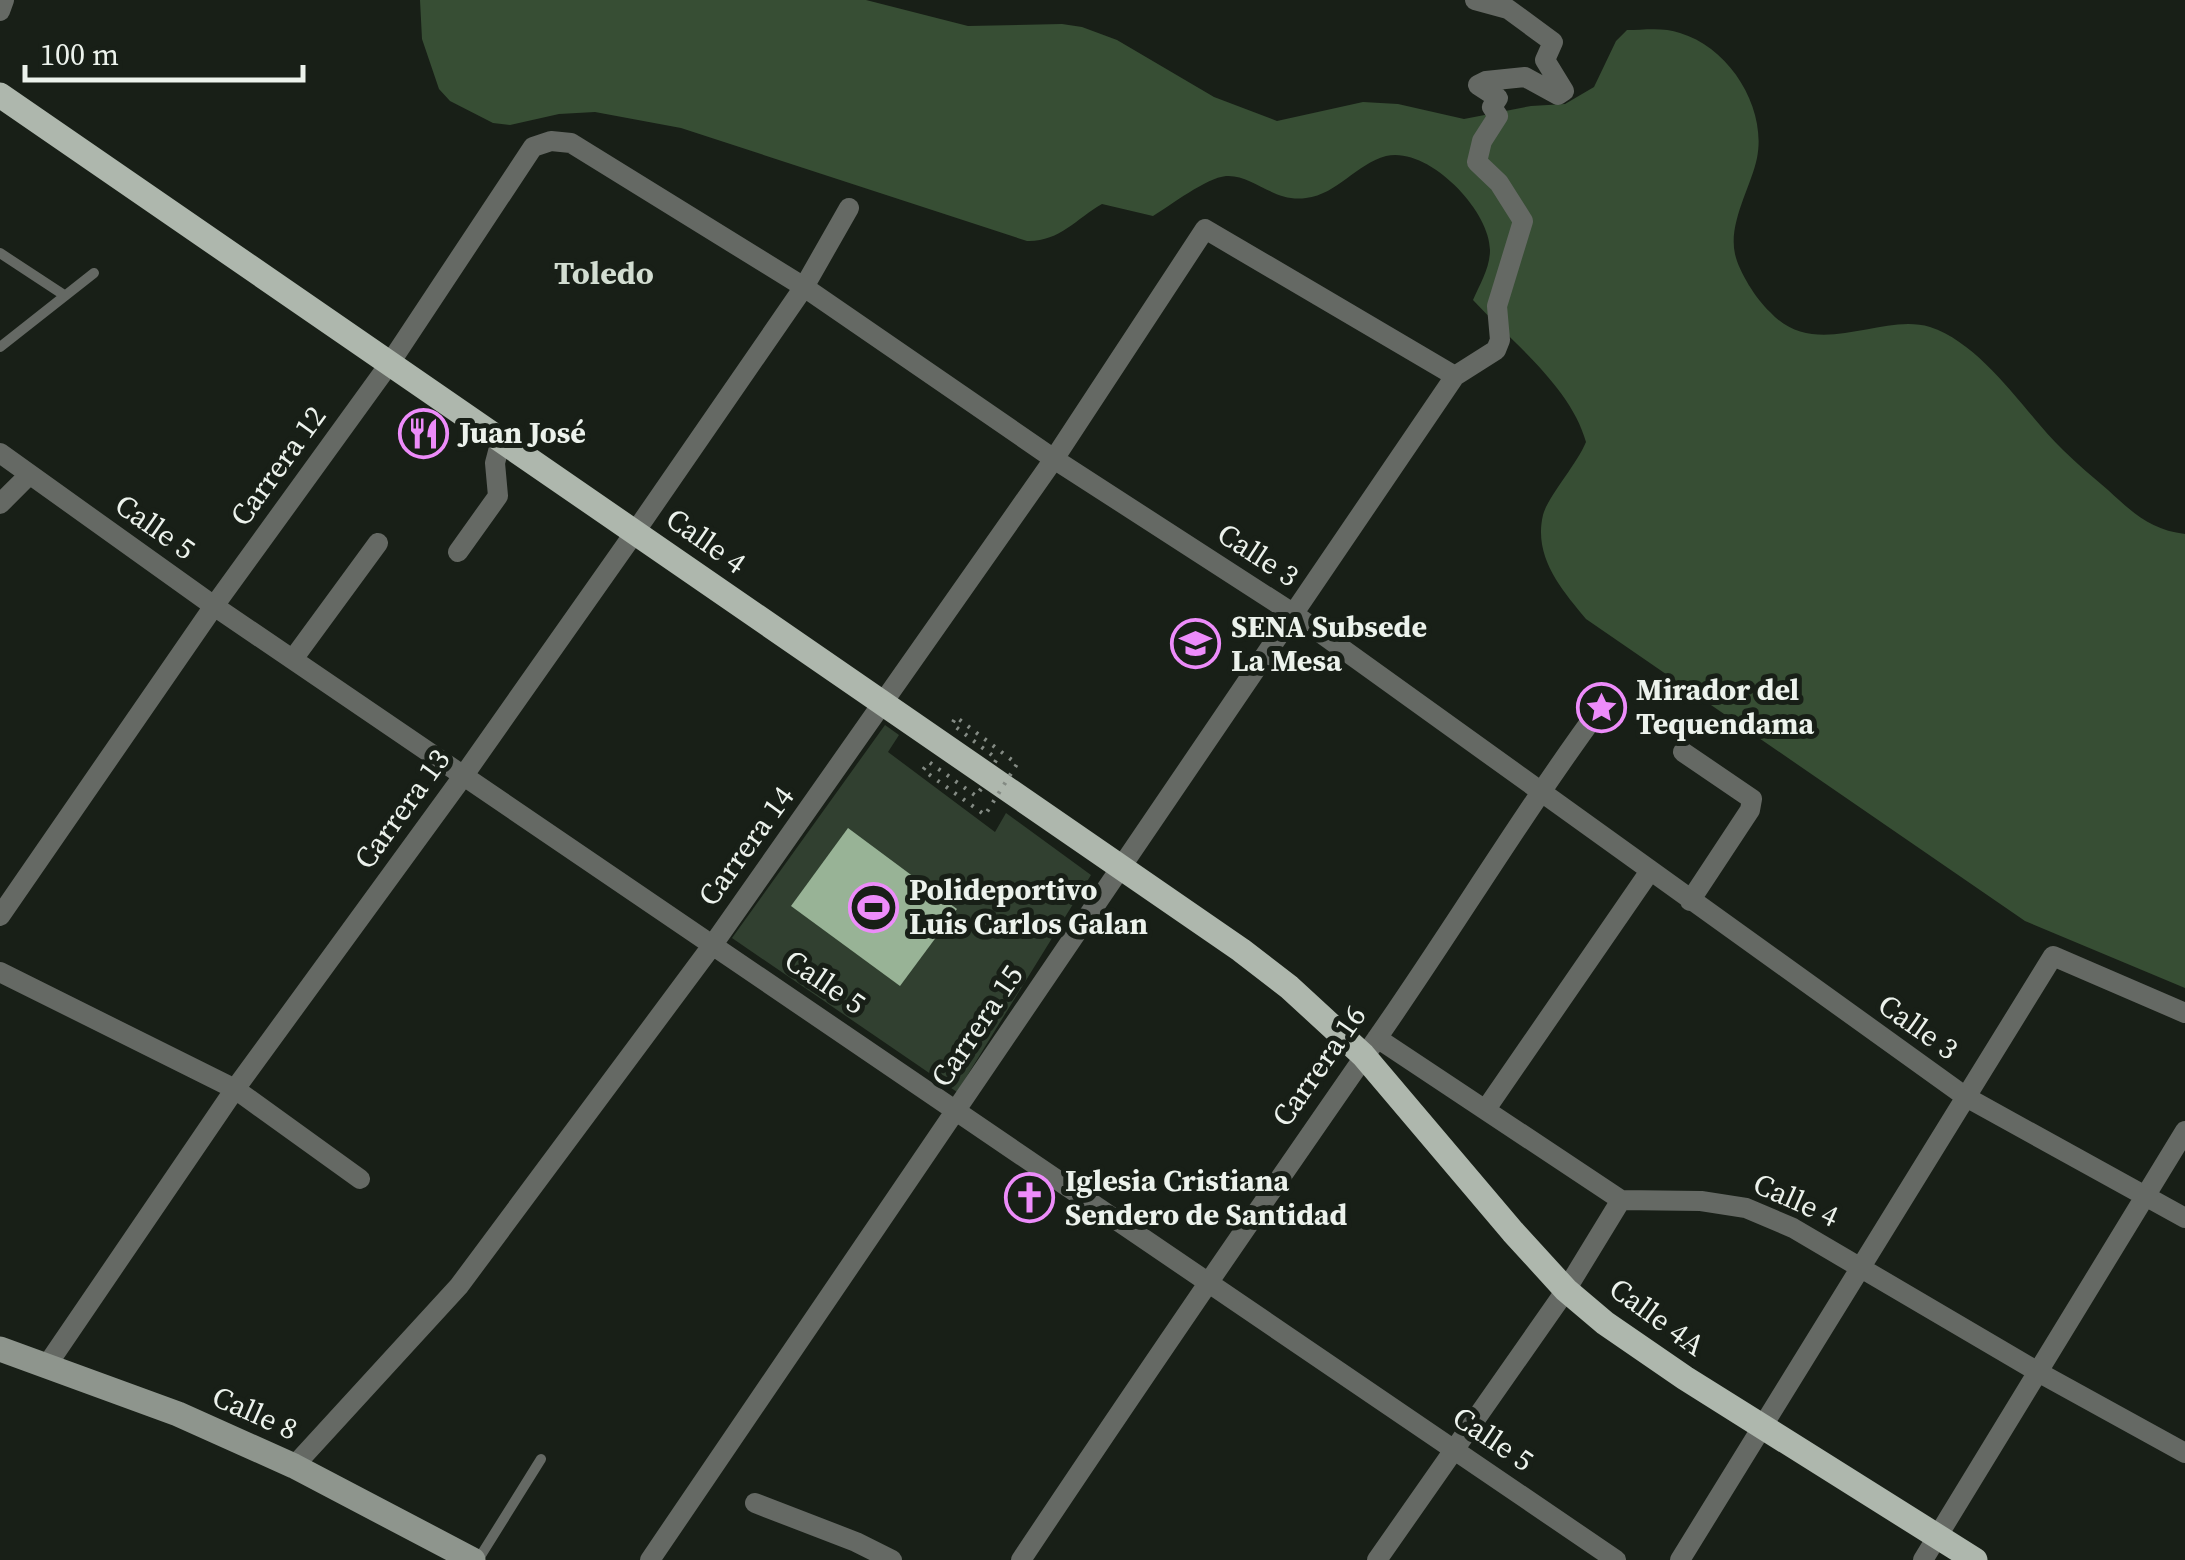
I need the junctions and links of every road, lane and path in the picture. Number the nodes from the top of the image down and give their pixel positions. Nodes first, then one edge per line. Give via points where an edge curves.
1 (4, 0) edge
2 (1475, 0) edge
3 (0, 11) edge
4 (0, 95) edge
5 (533, 147) joint
6 (849, 208) dead end
7 (0, 253) edge
8 (94, 273) dead end
9 (804, 287) junction
10 (64, 295) junction
11 (0, 347) edge
12 (390, 363) junction
13 (1455, 376) junction
14 (501, 440) junction
15 (0, 453) edge
16 (1054, 459) junction
17 (29, 476) junction
18 (0, 504) edge
19 (635, 532) junction
20 (378, 544) dead end
21 (458, 552) dead end
22 (214, 606) junction
23 (1294, 614) junction
24 (293, 659) junction
25 (884, 703) junction
26 (1601, 707) dead end
27 (1684, 752) dead end
28 (993, 765) dead end
29 (464, 775) junction
30 (980, 789) dead end
31 (1541, 789) junction
32 (1122, 866) junction
33 (1650, 871) junction
34 (1690, 901) junction
35 (0, 916) edge
36 (714, 943) junction
37 (0, 972) edge
38 (2185, 1013) edge
39 (1370, 1046) junction
40 (236, 1089) junction
41 (1966, 1097) junction
42 (957, 1109) junction
43 (1486, 1109) junction
44 (2185, 1131) edge
45 (360, 1178) dead end
46 (2145, 1196) junction
47 (1621, 1200) junction
48 (2185, 1218) edge
49 (1861, 1267) junction
50 (1208, 1280) junction
51 (1566, 1290) junction
52 (0, 1348) edge
53 (47, 1365) junction
54 (2038, 1372) junction
55 (1763, 1426) junction
56 (1453, 1448) junction
57 (2185, 1453) edge
58 (541, 1459) dead end
59 (294, 1466) junction
60 (754, 1502) dead end
61 (1937, 1536) junction
62 (476, 1560) edge
63 (650, 1560) edge
64 (892, 1560) edge
65 (1020, 1560) edge
66 (1377, 1560) edge
67 (1616, 1560) edge
68 (1680, 1560) edge
69 (1922, 1560) edge
70 (1975, 1560) edge

1 - 3 street
2 - 13 street via 1508,9 1553,43 1544,60 1564,91 1558,95 1526,77 1478,86 1498,98 1492,107 1498,116 1477,162 1523,221 1497,306 1496,350
4 - 12 main road, Calle 4
5 - 9 street, Calle 3 via 551,140 571,143
5 - 12 street, Carrera 12
6 - 9 street, Carrera 13
7 - 10 lane
8 - 10 lane
9 - 16 street, Calle 3
9 - 19 street, Carrera 13
10 - 11 lane
12 - 14 main road, Calle 4
12 - 22 street, Carrera 12
13 - 16 street, Carrera 14 via 1205,229
13 - 23 street, Carrera 15
14 - 19 main road, Calle 4
14 - 21 street via 498,496
15 - 17 street, Calle 5
16 - 23 street, Calle 3
16 - 25 street, Carrera 14
17 - 18 street
17 - 22 street, Calle 5
19 - 25 main road, Calle 4
19 - 29 street, Carrera 13
20 - 24 street
22 - 24 street, Calle 5
22 - 35 street, Carrera 12
23 - 31 street, Calle 3
23 - 32 street, Carrera 15
24 - 29 street, Calle 5
25 - 32 main road, Calle 4
25 - 36 street, Carrera 14
26 - 31 street, Carrera 16
27 - 34 street via 1752,799
28 - 30 path, bridge via 998,759 952,724 956,717 1018,764 985,815 923,770 929,762 976,796
29 - 36 street, Calle 5
29 - 40 street, Carrera 13
31 - 33 street, Calle 3
31 - 39 street, Carrera 16
32 - 39 main road, Calle 4
32 - 42 street, Carrera 15
33 - 34 street, Calle 3
33 - 43 street
34 - 41 street, Calle 3
36 - 42 street, Calle 5
36 - 59 street, Carrera 14 via 459,1286
37 - 40 street
38 - 41 street via 2053,956
39 - 43 street, Calle 4
39 - 50 street, Carrera 16
39 - 51 main road, Calle 4A
40 - 45 street
40 - 53 street, Carrera 13
41 - 46 street, Calle 3
41 - 49 street
42 - 50 street, Calle 5
42 - 63 street, Carrera 15
43 - 47 street, Calle 4
44 - 46 street
46 - 48 street, Calle 3
46 - 54 street
47 - 49 street, Calle 4 via 1746,1208
47 - 51 street
49 - 54 street, Calle 4
49 - 55 street
50 - 56 street, Calle 5
50 - 65 street, Carrera 16
51 - 55 main road, Calle 4A via 1684,1378
51 - 56 street
52 - 53 main road, Calle 8
53 - 59 main road, Calle 8
54 - 57 street, Calle 4
54 - 61 street
55 - 61 main road, Calle 4A
55 - 68 street
56 - 66 street
56 - 67 street, Calle 5
58 - 62 lane
59 - 62 main road, Calle 8
60 - 64 street
61 - 69 street
61 - 70 main road, Calle 4A

